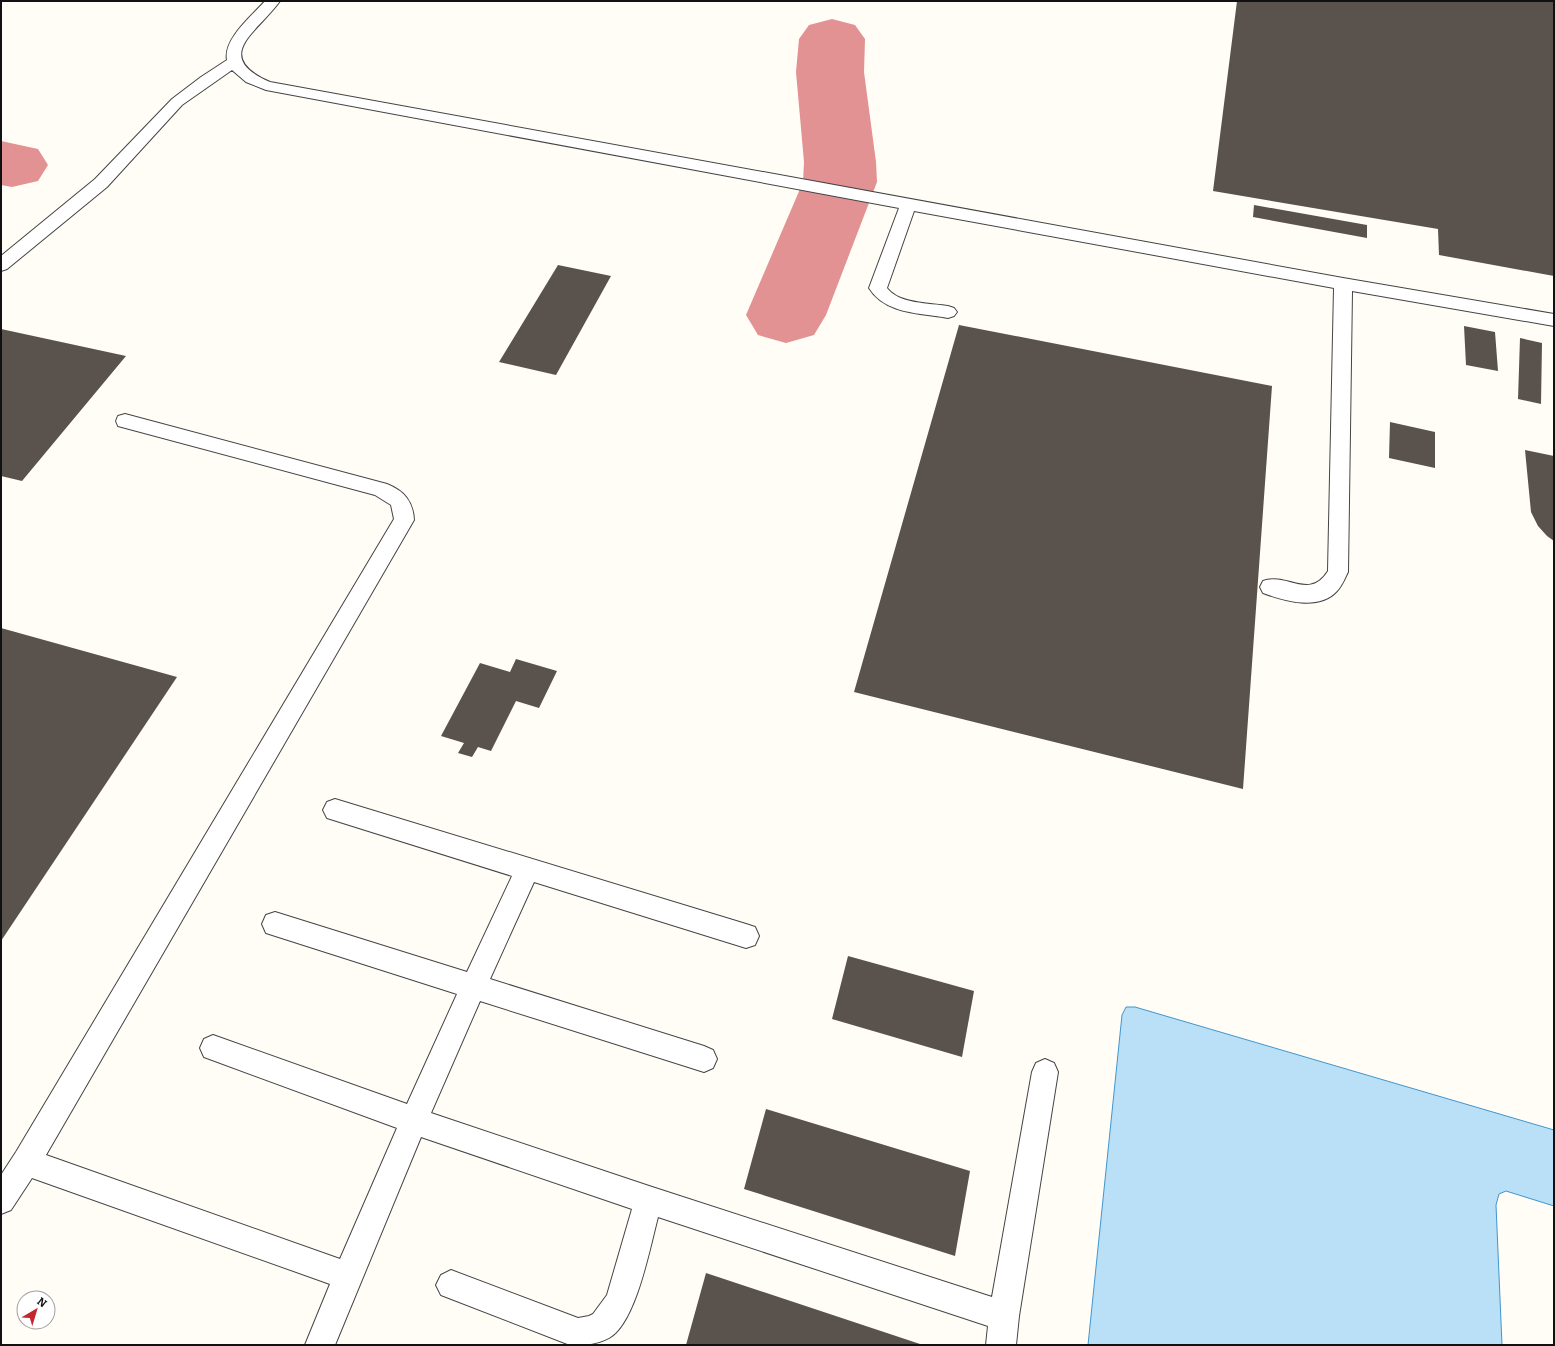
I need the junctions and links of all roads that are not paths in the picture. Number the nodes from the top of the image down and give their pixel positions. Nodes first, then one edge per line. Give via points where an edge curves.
1 (273, 1) edge
2 (234, 62) junction
3 (909, 203) junction
4 (1, 265) edge
5 (1343, 284) junction
6 (948, 312) dead end
7 (1554, 320) edge
8 (126, 421) dead end
9 (1270, 587) dead end
10 (335, 810) dead end
11 (527, 870) junction
12 (275, 924) dead end
13 (746, 936) dead end
14 (473, 986) junction
15 (213, 1048) dead end
16 (704, 1059) dead end
17 (1045, 1072) dead end
18 (415, 1121) junction
19 (26, 1162) junction
20 (1, 1200) edge
21 (649, 1200) junction
22 (347, 1276) junction
23 (450, 1285) dead end
24 (1004, 1316) junction
25 (320, 1345) edge
26 (1001, 1345) edge

1 - 2 lane via 237,41
2 - 3 lane via 242,74 266,86
2 - 4 lane via 178,102 101,183
3 - 5 lane
3 - 6 lane via 878,288 880,294 896,303
5 - 7 lane
5 - 9 lane via 1338,572 1330,585 1318,594
8 - 19 lane via 380,489 400,500 404,520
10 - 11 lane
11 - 13 lane
11 - 14 lane
12 - 14 lane
14 - 16 lane
14 - 18 lane
15 - 18 lane
17 - 24 lane
18 - 21 lane
18 - 22 lane
19 - 20 lane
19 - 22 lane
21 - 23 lane via 620,1301 609,1319 591,1332 578,1333
21 - 24 lane
22 - 25 lane
24 - 26 lane

